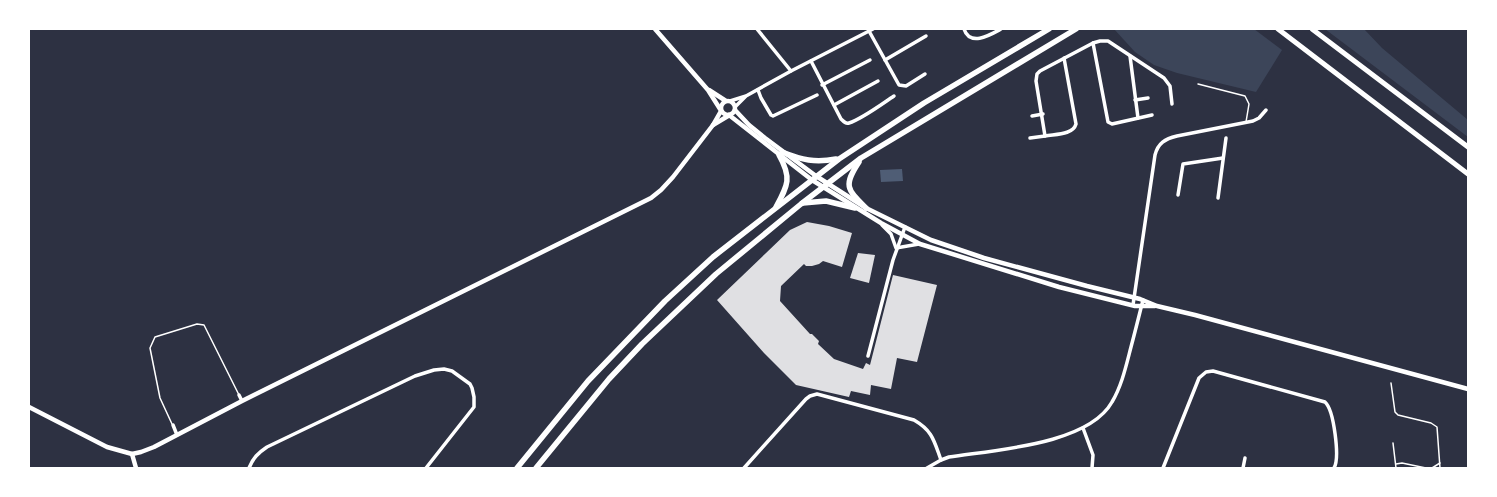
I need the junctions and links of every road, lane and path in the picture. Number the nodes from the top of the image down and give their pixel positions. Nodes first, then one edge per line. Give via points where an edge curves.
1 (655, 29) edge
2 (757, 29) edge
3 (964, 29) edge
4 (1001, 29) edge
5 (1049, 29) edge
6 (1076, 29) edge
7 (1278, 29) edge
8 (1312, 29) edge
9 (871, 30) edge
10 (926, 36) dead end
11 (1093, 43) junction
12 (1130, 56) junction
13 (1064, 58) junction
14 (870, 60) dead end
15 (886, 60) junction
16 (811, 61) junction
17 (791, 71) junction
18 (926, 74) dead end
19 (878, 82) dead end
20 (1198, 84) dead end
21 (822, 85) junction
22 (708, 90) junction
23 (758, 90) junction
24 (817, 95) dead end
25 (746, 96) junction
26 (894, 96) dead end
27 (1148, 98) dead end
28 (1135, 100) junction
29 (728, 101) junction
30 (1172, 104) dead end
31 (834, 105) junction
32 (735, 109) junction
33 (720, 110) junction
34 (1266, 110) dead end
35 (1043, 114) junction
36 (729, 116) junction
37 (1032, 116) dead end
38 (1152, 116) dead end
39 (1138, 118) junction
40 (1246, 122) junction
41 (713, 125) junction
42 (1046, 136) junction
43 (1030, 138) dead end
44 (1226, 138) dead end
45 (1468, 147) edge
46 (781, 154) junction
47 (861, 158) junction
48 (1223, 158) junction
49 (839, 159) junction
50 (1468, 174) edge
51 (814, 178) junction
52 (825, 185) junction
53 (1178, 195) dead end
54 (1218, 198) dead end
55 (801, 204) junction
56 (855, 208) junction
57 (866, 208) junction
58 (775, 209) junction
59 (880, 223) junction
60 (905, 227) junction
61 (902, 234) junction
62 (920, 244) junction
63 (896, 248) junction
64 (1134, 298) junction
65 (1143, 300) junction
66 (1133, 306) junction
67 (1157, 306) junction
68 (1141, 307) junction
69 (868, 356) dead end
70 (1391, 383) dead end
71 (1468, 389) edge
72 (239, 395) joint
73 (242, 401) junction
74 (29, 407) edge
75 (173, 425) joint
76 (1083, 428) junction
77 (177, 435) junction
78 (1393, 443) dead end
79 (132, 454) junction
80 (1245, 458) dead end
81 (941, 460) junction
82 (1396, 464) junction
83 (1440, 464) junction
84 (136, 468) edge
85 (249, 468) edge
86 (426, 468) edge
87 (517, 468) edge
88 (536, 468) edge
89 (744, 468) edge
90 (927, 468) edge
91 (1092, 468) edge
92 (1163, 468) edge
93 (1243, 468) edge
94 (1334, 468) edge
95 (1396, 468) edge
96 (1426, 468) edge
97 (1432, 468) edge
98 (1440, 468) edge

1 - 22 street
2 - 17 street
3 - 4 street via 968,36 976,38 985,37
5 - 49 main road via 924,103
6 - 47 main road
7 - 50 main road
8 - 45 main road
9 - 15 street
9 - 16 street
10 - 15 street
11 - 12 street via 1100,40 1108,41
11 - 13 street
11 - 39 street via 1108,122 1112,124
12 - 28 street
12 - 30 street via 1164,78 1170,86
13 - 35 street via 1037,74 1036,81
13 - 42 street via 1076,124 1070,132
14 - 21 street
15 - 18 street via 901,86 906,86
16 - 17 street
16 - 21 street
17 - 23 street
19 - 31 street
20 - 40 lane via 1245,96 1249,104
21 - 31 street
22 - 29 street
22 - 33 street
23 - 24 street via 773,116
23 - 25 street
25 - 29 street
25 - 32 street
26 - 31 street via 849,123 841,119
27 - 28 street
28 - 39 street
29 - 32 street
29 - 33 street via 722,104
32 - 36 street
32 - 46 street
33 - 36 street
33 - 41 street
34 - 40 street via 1256,120
35 - 37 street
35 - 42 street
36 - 41 street
36 - 46 street
38 - 39 street
40 - 64 street via 1177,136 1159,144 1155,155
41 - 73 street via 669,181 651,198
42 - 43 street
44 - 48 street
46 - 49 main road via 815,162
46 - 51 street
46 - 58 main road via 788,180
47 - 52 main road
47 - 57 main road via 849,182 852,194
48 - 53 street via 1183,164
48 - 54 street
49 - 51 main road
51 - 52 street
51 - 58 main road
52 - 55 main road
52 - 56 street
52 - 57 street
55 - 56 main road via 826,201
55 - 88 main road via 716,274 647,339 609,379
56 - 59 street
57 - 60 street
58 - 87 main road via 713,257 665,301 588,381
59 - 61 street
59 - 63 street via 891,234
60 - 61 street
60 - 64 street via 943,245 984,258
61 - 62 street
61 - 63 street
62 - 63 street
62 - 66 street via 1059,287
63 - 69 street
64 - 65 street
64 - 66 street
65 - 67 street
65 - 68 street
66 - 68 street
67 - 68 street
67 - 71 street
68 - 76 street via 1119,388 1112,403 1105,413
70 - 83 lane via 1395,412 1398,415 1431,423 1437,427
72 - 73 street
72 - 75 lane via 204,325 197,324 155,337 150,348 160,398
73 - 77 street
74 - 79 street via 107,447
75 - 77 street
76 - 81 street via 1038,443
76 - 91 street via 1093,456
77 - 79 street via 154,447
78 - 82 lane
79 - 84 street
80 - 93 street
81 - 89 street via 925,426 914,420 817,394 806,399
81 - 90 street
82 - 95 lane
82 - 96 lane
83 - 97 lane
83 - 98 lane
85 - 86 street via 259,452 267,447 415,376 434,370 450,370 470,384 474,407
92 - 94 street via 1199,378 1206,372 1213,371 1329,405 1337,456

